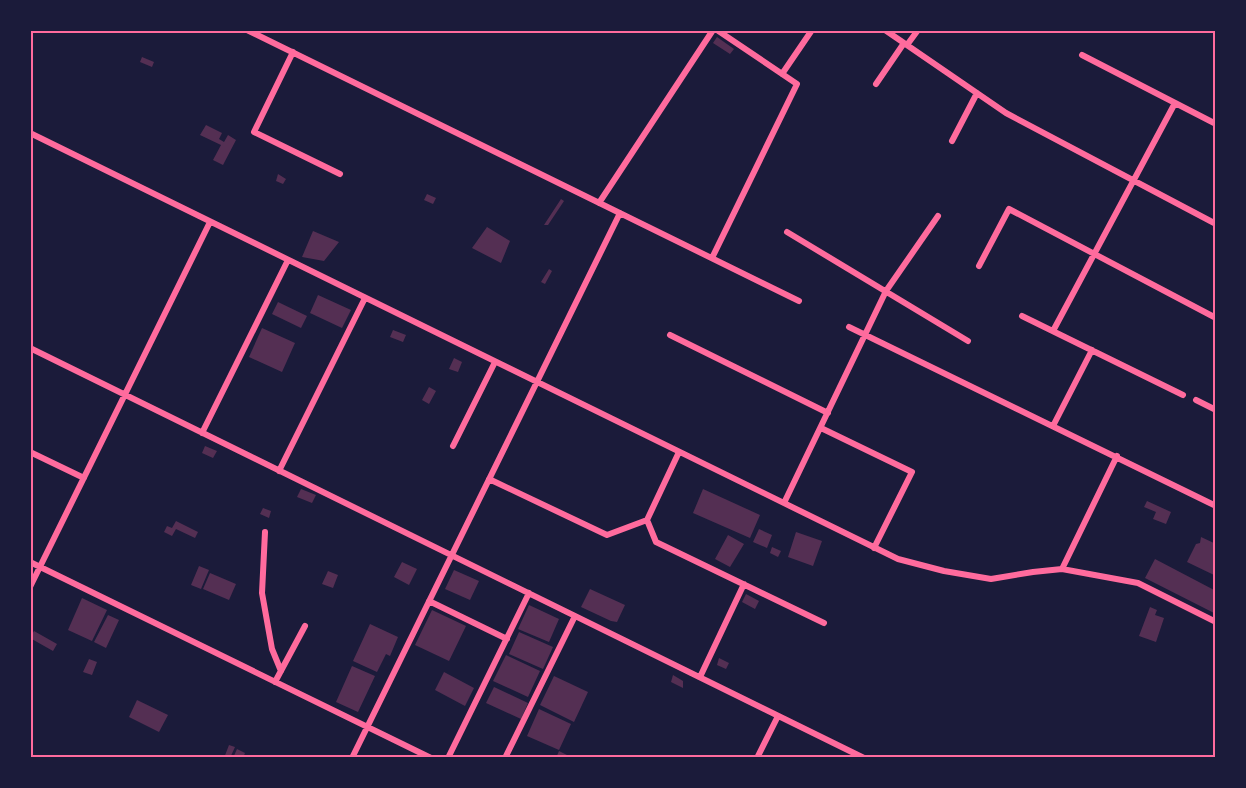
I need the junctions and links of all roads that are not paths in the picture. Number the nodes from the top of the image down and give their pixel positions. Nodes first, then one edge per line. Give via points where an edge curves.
1 (247, 30) edge
2 (715, 30) edge
3 (812, 30) edge
4 (885, 30) edge
5 (918, 30) edge
6 (906, 44) junction
7 (293, 52) junction
8 (1082, 55) dead end
9 (782, 74) junction
10 (876, 84) dead end
11 (977, 93) junction
12 (1175, 103) junction
13 (1216, 124) edge
14 (30, 133) edge
15 (952, 141) dead end
16 (340, 174) dead end
17 (1133, 180) junction
18 (599, 203) junction
19 (620, 213) junction
20 (938, 216) dead end
21 (210, 222) junction
22 (1216, 224) edge
23 (787, 232) dead end
24 (1094, 254) junction
25 (712, 258) junction
26 (288, 260) junction
27 (979, 266) dead end
28 (886, 291) junction
29 (365, 298) junction
30 (799, 301) dead end
31 (1022, 316) dead end
32 (1216, 318) edge
33 (849, 327) dead end
34 (1053, 331) junction
35 (670, 335) dead end
36 (865, 335) junction
37 (968, 341) dead end
38 (30, 348) edge
39 (1092, 350) junction
40 (495, 362) junction
41 (537, 382) junction
42 (1183, 394) dead end
43 (125, 395) junction
44 (1196, 400) dead end
45 (1216, 410) edge
46 (828, 413) junction
47 (1053, 426) junction
48 (821, 428) junction
49 (202, 433) junction
50 (453, 446) dead end
51 (30, 452) edge
52 (679, 452) junction
53 (1116, 456) junction
54 (279, 471) junction
55 (84, 478) junction
56 (489, 479) junction
57 (784, 503) junction
58 (1216, 506) edge
59 (647, 520) junction
60 (265, 532) dead end
61 (874, 548) junction
62 (451, 555) junction
63 (30, 562) edge
64 (40, 567) junction
65 (1062, 569) junction
66 (744, 584) junction
67 (30, 587) edge
68 (529, 593) junction
69 (429, 601) junction
70 (575, 616) junction
71 (1216, 622) edge
72 (824, 623) dead end
73 (305, 626) dead end
74 (507, 639) junction
75 (281, 671) junction
76 (700, 677) junction
77 (275, 682) junction
78 (778, 716) junction
79 (367, 727) junction
80 (352, 758) edge
81 (431, 758) edge
82 (448, 758) edge
83 (505, 758) edge
84 (757, 758) edge
85 (864, 758) edge

1 - 7 street
2 - 9 street
2 - 18 street
3 - 9 street
4 - 6 street
5 - 6 street
6 - 10 street
6 - 11 street
7 - 16 street via 254,132
7 - 18 street
8 - 12 street
9 - 25 street via 797,84
11 - 15 street
11 - 17 street via 1006,113
12 - 13 street
12 - 17 street
14 - 21 street
17 - 22 street
17 - 24 street
18 - 19 street
19 - 25 street
19 - 41 street
20 - 28 street
21 - 26 street
21 - 43 street
23 - 28 street
24 - 27 street via 1009,209
24 - 32 street
24 - 34 street
25 - 30 street
26 - 29 street
26 - 49 street
28 - 36 street
28 - 37 street
29 - 40 street
29 - 54 street
31 - 34 street
33 - 36 street
34 - 39 street
35 - 46 street
36 - 46 street
36 - 47 street
38 - 43 street
39 - 42 street
39 - 47 street
40 - 41 street
40 - 50 street
41 - 52 street
41 - 56 street
43 - 49 street
43 - 55 street
44 - 45 street
46 - 48 street
47 - 53 street
48 - 57 street
48 - 61 street via 912,472
49 - 54 street
51 - 55 street
52 - 57 street
52 - 59 street
53 - 58 street
53 - 65 street
54 - 62 street
55 - 64 street
56 - 59 street via 607,535
56 - 62 street
57 - 61 street
59 - 66 street via 656,542
60 - 75 street via 262,593 272,649
61 - 65 street via 898,559 991,579
62 - 68 street
62 - 69 street
63 - 64 street
64 - 67 street
64 - 77 street
65 - 71 street via 1138,583
66 - 72 street
66 - 76 street
68 - 70 street
68 - 74 street
69 - 74 street
69 - 79 street
70 - 76 street
70 - 83 street
73 - 75 street
74 - 82 street
75 - 77 street
76 - 78 street
77 - 79 street
78 - 84 street
78 - 85 street
79 - 80 street
79 - 81 street

